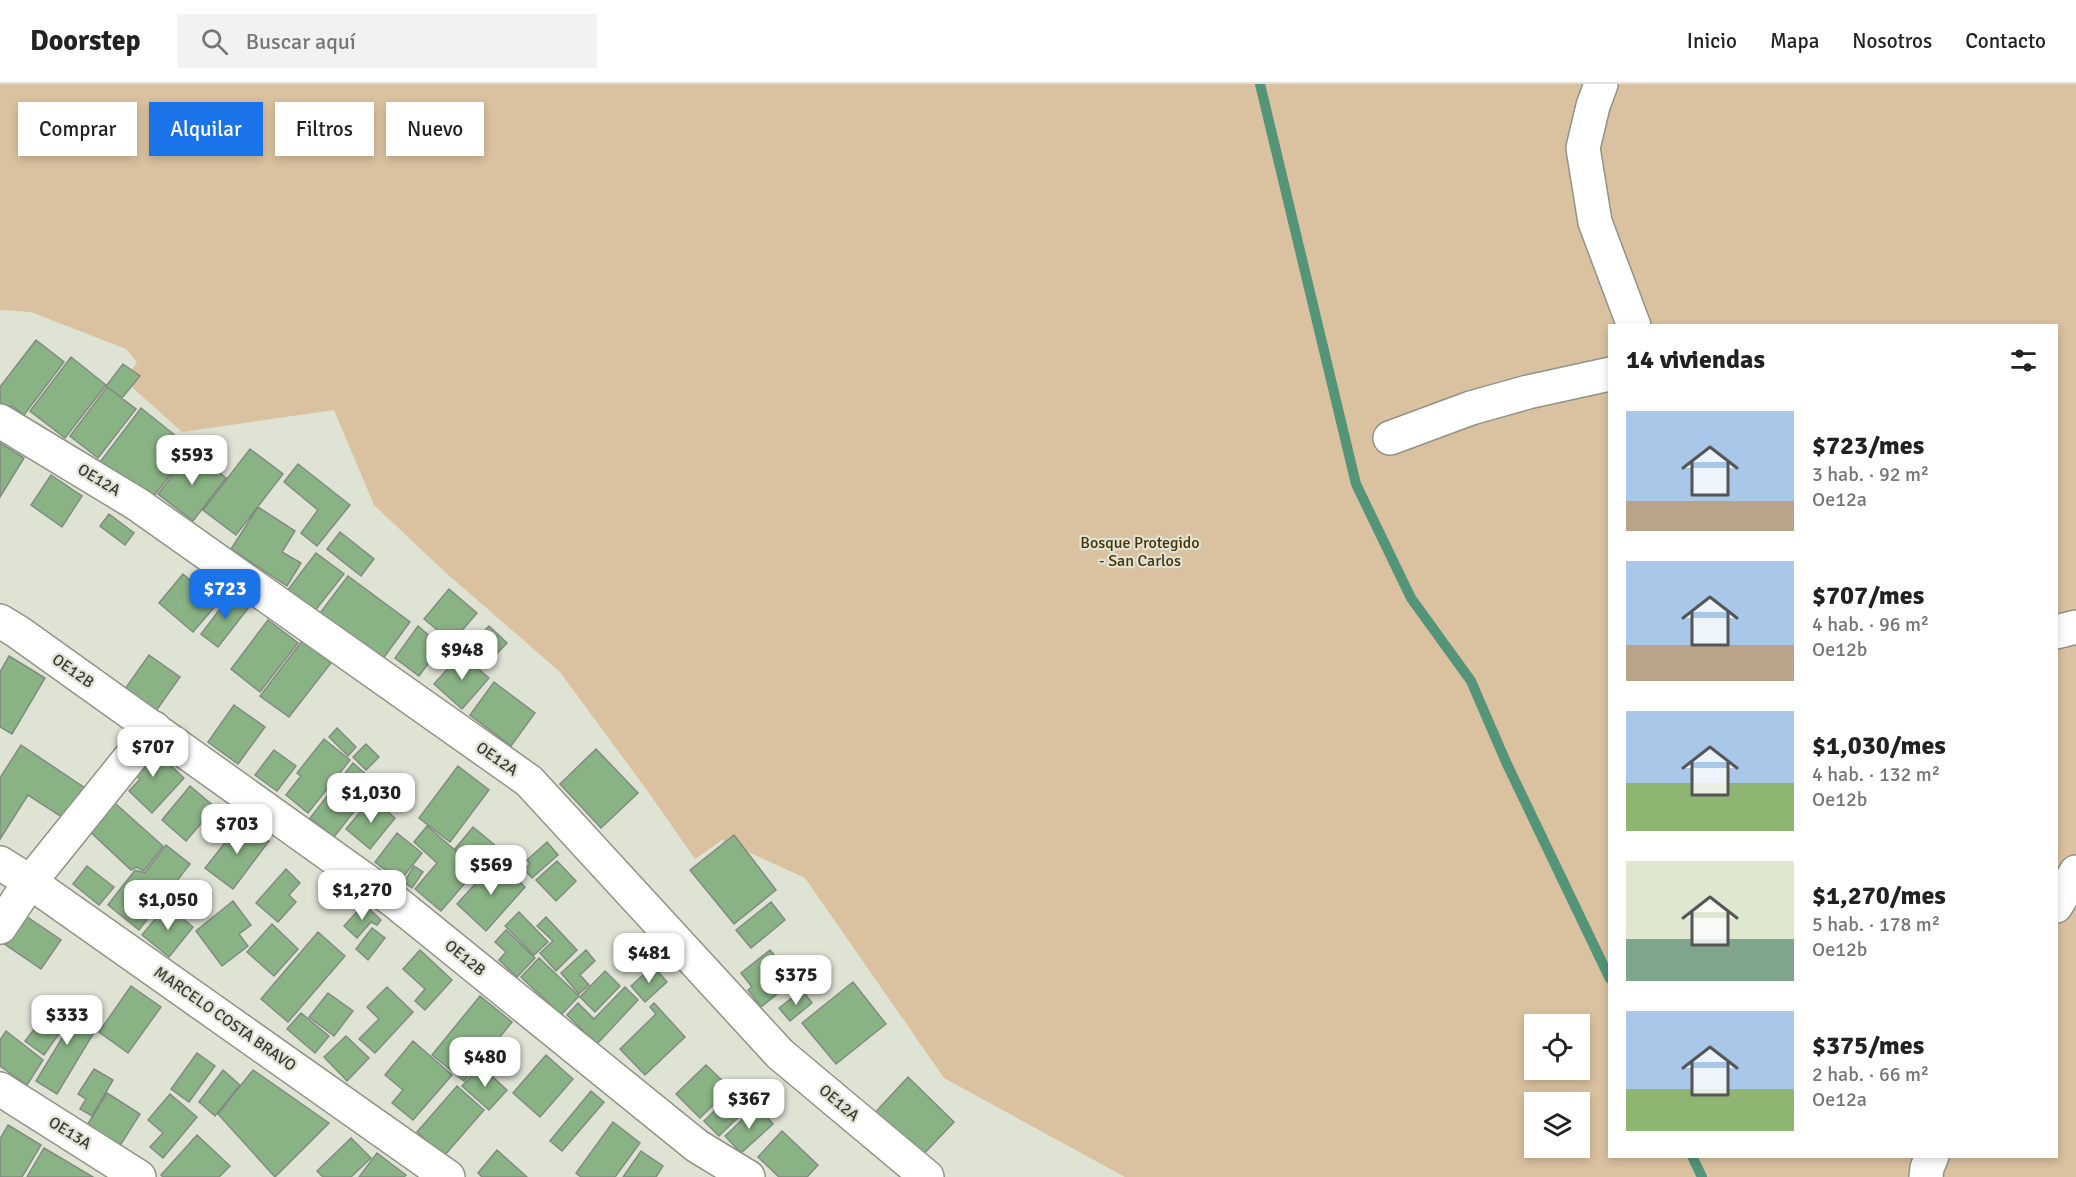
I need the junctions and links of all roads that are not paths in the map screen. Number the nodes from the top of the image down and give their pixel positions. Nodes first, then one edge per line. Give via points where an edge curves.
1 (1601, 84) edge
2 (1633, 324) edge
3 (1608, 374) edge
4 (0, 421) edge
5 (1390, 438) dead end
6 (0, 621) edge
7 (2076, 627) edge
8 (2058, 632) edge
9 (154, 728) junction
10 (0, 863) edge
11 (2076, 872) edge
12 (30, 882) junction
13 (2058, 903) edge
14 (0, 927) edge
15 (0, 1089) edge
16 (1931, 1158) edge
17 (139, 1177) edge
18 (448, 1177) edge
19 (748, 1177) edge
20 (927, 1177) edge
21 (1926, 1177) edge

1 - 2 street via 1583,148 1595,222
3 - 5 street via 1471,408
4 - 20 street, OE12A via 137,504 529,782 780,1054
6 - 9 street, OE12B
7 - 8 street
9 - 12 street
9 - 19 street, OE12B via 393,900 697,1146
10 - 12 street, MARCELO COSTA BRAVO
11 - 13 street
12 - 14 street
12 - 18 street, MARCELO COSTA BRAVO
15 - 17 street, OE13A
16 - 21 street

